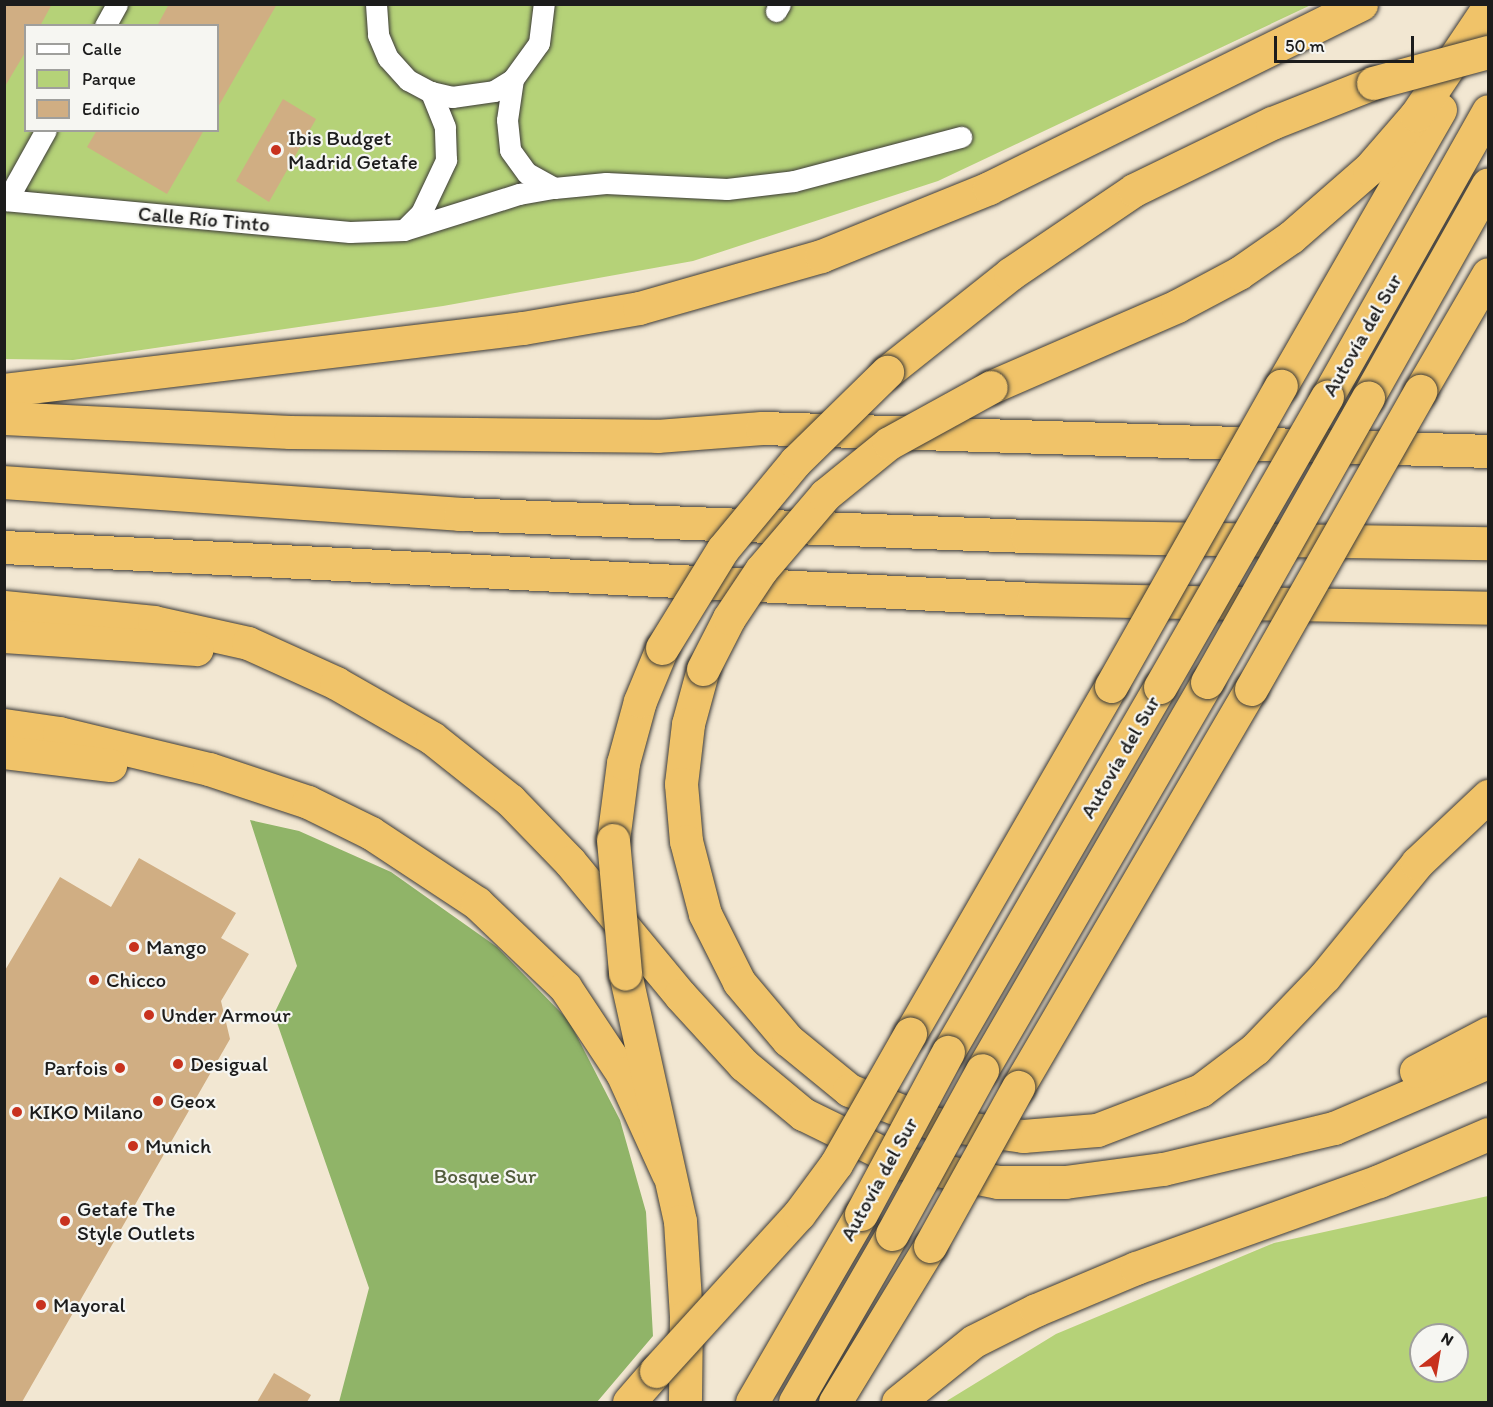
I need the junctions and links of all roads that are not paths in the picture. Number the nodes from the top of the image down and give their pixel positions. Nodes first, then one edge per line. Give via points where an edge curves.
1 (117, 4) edge
2 (544, 4) edge
3 (1360, 4) edge
4 (374, 6) edge
5 (1488, 8) edge
6 (106, 24) edge
7 (1488, 24) edge
8 (1488, 52) edge
9 (513, 80) junction
10 (431, 92) junction
11 (1488, 111) edge
12 (45, 132) edge
13 (961, 137) dead end
14 (1488, 184) edge
15 (554, 188) junction
16 (6, 200) edge
17 (404, 230) junction
18 (1488, 274) edge
19 (1488, 283) edge
20 (1468, 310) junction
21 (4, 390) edge
22 (4, 418) edge
23 (1488, 452) edge
24 (4, 482) edge
25 (1488, 543) edge
26 (4, 547) edge
27 (4, 608) edge
28 (1488, 608) edge
29 (4, 636) edge
30 (336, 682) junction
31 (4, 725) edge
32 (4, 752) edge
33 (1488, 796) edge
34 (371, 833) junction
35 (1488, 1033) edge
36 (1488, 1062) edge
37 (1488, 1134) edge
38 (1163, 1169) junction
39 (668, 1174) junction
40 (629, 1402) edge
41 (685, 1402) edge
42 (752, 1402) edge
43 (795, 1402) edge
44 (835, 1402) edge
45 (898, 1402) edge

1 - 6 street
2 - 9 street via 539,43
3 - 21 highway via 1172,101 989,188 821,256 639,308 523,328 372,343 187,370
4 - 10 street via 378,35 388,58 408,80
5 - 33 highway, bridge via 1416,115 1369,169 1291,237 1239,273 1177,306 991,387 889,443 825,495 761,570 729,618 703,669 688,724 681,784 686,841 705,914 739,982 788,1040 849,1090 932,1123 1023,1136 1097,1130 1201,1090 1255,1049 1325,976 1417,863
7 - 40 highway, bridge via 837,1164 799,1214
8 - 39 highway, bridge via 1372,83 1272,123 1134,190 1010,274 887,372 795,462 723,549 662,648 640,701 623,763 613,840 625,973
9 - 10 street via 472,97
9 - 15 street via 507,120 510,150 527,173
10 - 17 street via 445,127 446,160 422,213
11 - 42 highway, Autovía del Sur, bridge via 948,1052 861,1214
12 - 16 street
13 - 15 street, Calle Río Tinto via 794,181 727,189 606,183
14 - 43 highway, Autovía del Sur, bridge
15 - 17 street, Calle Río Tinto via 519,194
16 - 17 street, Calle Río Tinto via 350,232
18 - 20 highway
19 - 20 highway
20 - 44 highway, bridge via 930,1246
22 - 23 highway via 302,432 657,436 762,428
24 - 25 highway via 460,514 1027,536
26 - 28 highway via 1033,599
27 - 30 highway via 154,622 248,643
29 - 30 highway via 216,651
30 - 38 highway via 432,738 510,800 570,862 680,995 744,1065 803,1114 903,1164 998,1182 1065,1182
31 - 34 highway via 59,733 209,768 308,802
32 - 34 highway via 103,763 202,785
34 - 39 highway via 477,903 565,987 622,1073
35 - 38 highway via 1430,1065 1326,1111
36 - 38 highway via 1334,1128
37 - 45 highway via 1379,1181 1136,1268 1036,1310 974,1341
39 - 41 highway via 680,1221 686,1316

